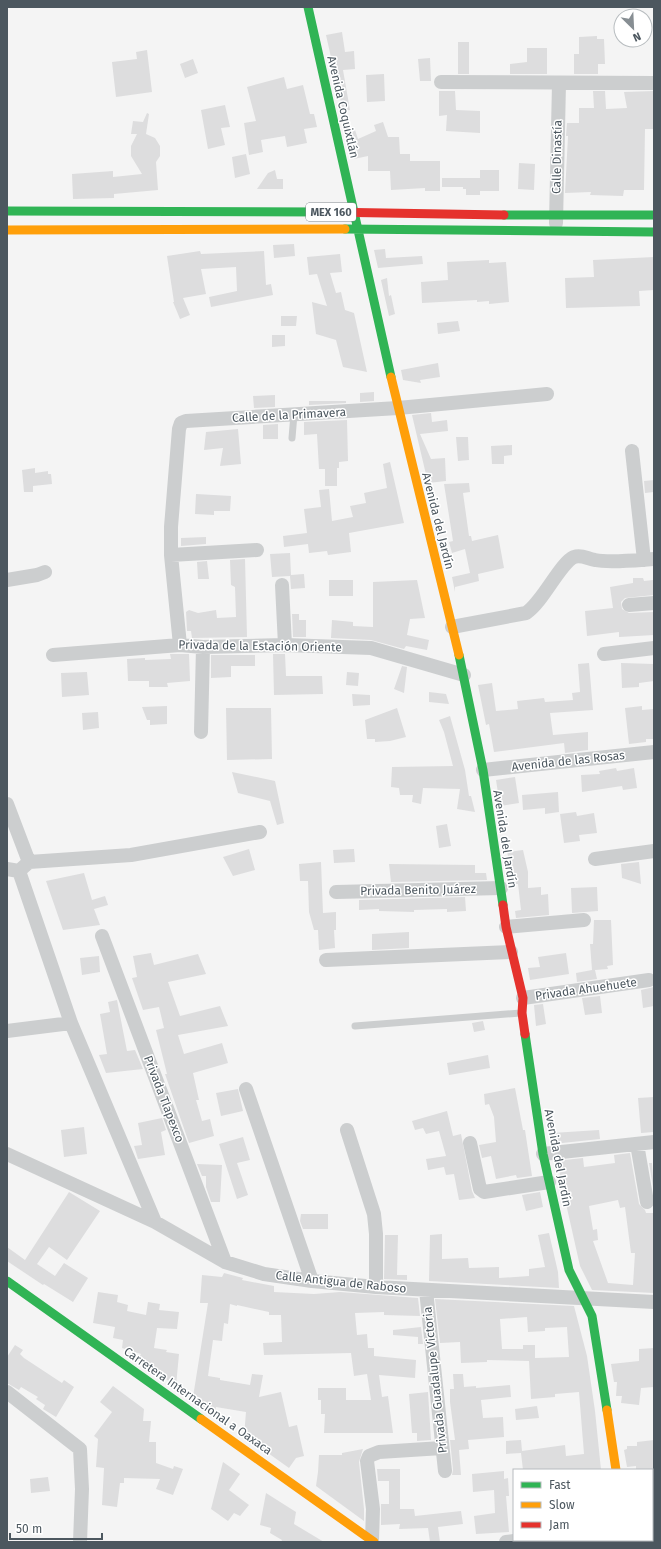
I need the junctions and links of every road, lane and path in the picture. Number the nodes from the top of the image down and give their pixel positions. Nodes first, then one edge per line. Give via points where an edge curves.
1 (308, 7) edge
2 (441, 82) dead end
3 (559, 82) junction
4 (654, 83) edge
5 (7, 211) edge
6 (355, 212) junction
7 (654, 215) edge
8 (556, 216) junction
9 (357, 229) junction
10 (7, 230) edge
11 (556, 232) junction
12 (654, 232) edge
13 (547, 394) dead end
14 (398, 408) junction
15 (294, 414) junction
16 (292, 438) dead end
17 (632, 451) dead end
18 (257, 550) dead end
19 (171, 555) junction
20 (649, 559) edge
21 (45, 572) dead end
22 (7, 580) edge
23 (282, 585) dead end
24 (654, 604) edge
25 (629, 606) dead end
26 (452, 627) junction
27 (180, 645) junction
28 (285, 645) junction
29 (203, 647) junction
30 (654, 648) edge
31 (604, 654) dead end
32 (53, 656) dead end
33 (464, 676) junction
34 (201, 732) dead end
35 (654, 752) edge
36 (483, 770) junction
37 (7, 804) edge
38 (260, 832) dead end
39 (654, 851) edge
40 (595, 859) dead end
41 (18, 867) edge
42 (501, 888) junction
43 (336, 892) dead end
44 (584, 920) dead end
45 (506, 927) junction
46 (102, 936) dead end
47 (511, 952) junction
48 (326, 960) dead end
49 (649, 980) dead end
50 (523, 998) junction
51 (522, 1013) junction
52 (71, 1023) junction
53 (355, 1026) dead end
54 (7, 1031) edge
55 (246, 1089) dead end
56 (346, 1130) dead end
57 (654, 1142) edge
58 (470, 1143) dead end
59 (637, 1144) junction
60 (7, 1154) edge
61 (543, 1154) junction
62 (549, 1182) junction
63 (647, 1202) dead end
64 (155, 1222) junction
65 (225, 1262) junction
66 (7, 1280) edge
67 (312, 1281) junction
68 (376, 1287) junction
69 (426, 1290) junction
70 (584, 1299) junction
71 (654, 1302) edge
72 (39, 1304) junction
73 (32, 1314) dead end
74 (7, 1392) edge
75 (442, 1448) junction
76 (616, 1469) edge
77 (445, 1471) dead end
78 (373, 1541) edge
79 (80, 1542) edge

1 - 6 main road, Avenida Coquixtlán
2 - 3 street
3 - 4 street
3 - 8 street, Calle Dinastía
5 - 6 main road, MEX 160
6 - 8 main road, MEX 160
6 - 9 main road, Avenida del Jardín
7 - 8 main road, MEX 160
8 - 11 street, Calle Dinastía
9 - 10 main road, MEX 160
9 - 11 main road, MEX 160
9 - 14 main road, Avenida del Jardín
11 - 12 main road, MEX 160
13 - 14 street, Calle de la Primavera
14 - 15 street, Calle de la Primavera
14 - 26 main road, Avenida del Jardín
15 - 16 lane
15 - 19 street, Calle de la Primavera via 186,420 181,423
17 - 20 street
18 - 19 street
19 - 27 street
20 - 26 street via 595,560 582,556 573,558 534,608 526,613
21 - 22 street
23 - 28 street
24 - 25 street
26 - 33 main road, Avenida del Jardín
27 - 29 street, Privada de la Estación Oriente
27 - 32 street, Privada de la Estación Oriente
28 - 29 street, Privada de la Estación Oriente
28 - 33 street, Privada de la Estación Oriente via 371,648
29 - 34 street
30 - 31 street
33 - 36 main road, Avenida del Jardín
35 - 36 street, Avenida de las Rosas
36 - 42 main road, Avenida del Jardín
37 - 41 street
38 - 41 street via 131,855
39 - 40 street
41 - 52 street
42 - 43 street, Privada Benito Juárez
42 - 45 main road, Avenida del Jardín
44 - 45 street
45 - 47 main road, Avenida del Jardín
46 - 65 street, Privada Tlapexco
47 - 48 street
47 - 50 main road, Avenida del Jardín
49 - 50 street, Privada Ahuehuete
50 - 51 main road, Avenida del Jardín
51 - 53 lane
51 - 61 main road, Avenida del Jardín
52 - 54 street
52 - 64 street
55 - 67 street
56 - 68 street via 374,1214
57 - 59 street
58 - 62 street via 480,1189 484,1192
59 - 61 street
59 - 63 street
60 - 64 street, Calle Antigua de Raboso
61 - 62 main road, Avenida del Jardín
62 - 70 main road, Avenida del Jardín via 569,1270
64 - 65 street, Calle Antigua de Raboso
65 - 67 street, Calle Antigua de Raboso via 264,1274
66 - 72 main road, Carretera Internacional a Oaxaca
67 - 68 street, Calle Antigua de Raboso
68 - 69 street, Calle Antigua de Raboso
69 - 70 street, Calle Antigua de Raboso
69 - 75 street, Privada Guadalupe Victoria
70 - 71 street, Calle Antigua de Raboso
70 - 76 main road, Avenida del Jardín via 592,1316
72 - 73 main road
72 - 78 main road, Carretera Internacional a Oaxaca
74 - 79 street via 80,1449
75 - 77 street, Privada Guadalupe Victoria
75 - 78 street via 379,1452 369,1456 367,1461 373,1508

